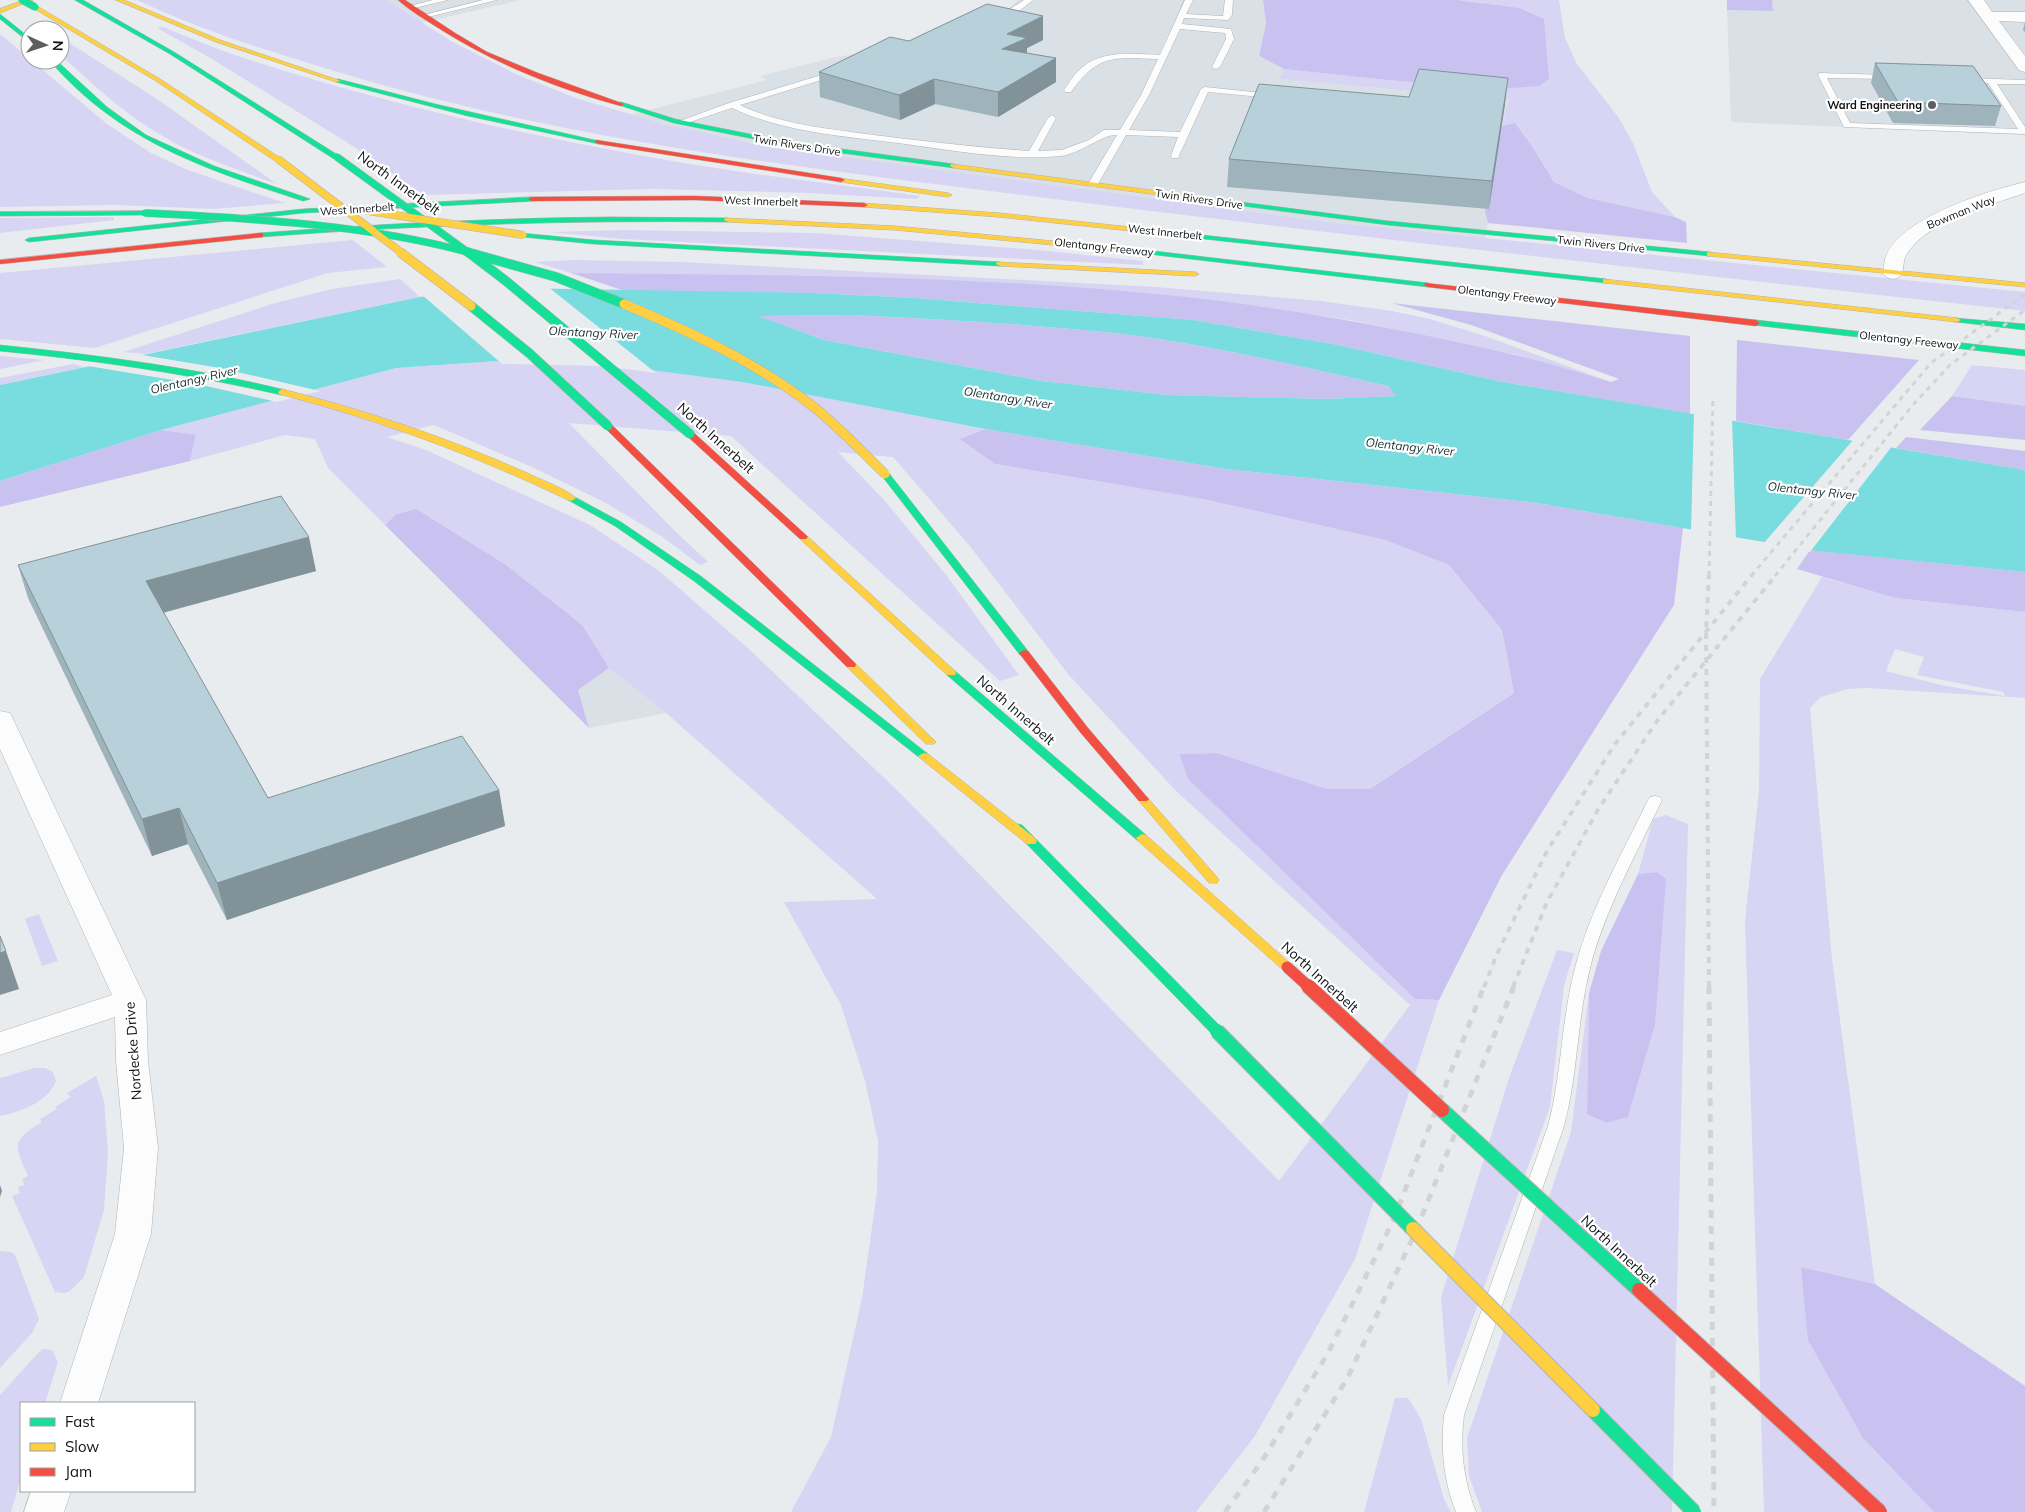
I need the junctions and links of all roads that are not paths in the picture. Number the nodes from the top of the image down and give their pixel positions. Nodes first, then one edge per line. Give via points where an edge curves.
1 (22, 0) edge
2 (78, 0) edge
3 (119, 0) edge
4 (444, 0) edge
5 (493, 0) edge
6 (1030, 0) edge
7 (1189, 0) edge
8 (1229, 0) edge
9 (1976, 0) edge
10 (32, 3) edge
11 (406, 4) edge
12 (1, 16) edge
13 (424, 16) junction
14 (1182, 16) junction
15 (1988, 16) junction
16 (2025, 17) edge
17 (994, 20) edge
18 (1177, 26) junction
19 (20, 32) edge
20 (1163, 57) junction
21 (1216, 67) dead end
22 (2025, 67) edge
23 (63, 70) edge
24 (844, 70) edge
25 (1902, 78) edge
26 (1961, 80) edge
27 (1991, 81) junction
28 (2025, 82) edge
29 (1068, 90) dead end
30 (1281, 96) edge
31 (732, 105) junction
32 (1052, 118) dead end
33 (681, 122) junction
34 (1124, 132) junction
35 (1183, 135) junction
36 (1032, 154) junction
37 (1175, 156) dead end
38 (1093, 184) junction
39 (2025, 187) edge
40 (958, 196) dead end
41 (1057, 209) dead end
42 (0, 214) edge
43 (988, 236) joint
44 (19, 241) dead end
45 (0, 262) edge
46 (1522, 272) junction
47 (1893, 273) junction
48 (1202, 275) dead end
49 (2025, 285) edge
50 (1362, 289) dead end
51 (1647, 312) junction
52 (2025, 327) edge
53 (0, 348) edge
54 (2025, 353) edge
55 (0, 719) edge
56 (939, 751) dead end
57 (954, 765) dead end
58 (1655, 800) dead end
59 (1031, 841) junction
60 (1287, 967) junction
61 (130, 1000) junction
62 (0, 1044) edge
63 (79, 1402) edge
64 (51, 1492) edge
65 (44, 1512) edge
66 (1466, 1512) edge
67 (1694, 1512) edge
68 (1880, 1512) edge

1 - 10 main road, bridge
2 - 60 main road, North Innerbelt, bridge via 172,53 338,157 506,281 690,434 962,683
3 - 40 main road via 178,27 257,56 381,93 536,130
4 - 11 lane
5 - 13 lane
6 - 17 lane via 1010,14
7 - 14 lane
8 - 14 lane via 1225,18
9 - 15 street
10 - 12 main road
10 - 56 main road, bridge via 116,52 278,158 450,288 529,353 608,426
11 - 13 main road, Twin Rivers Drive
12 - 19 main road
13 - 33 main road, Twin Rivers Drive via 486,53 526,71 603,100
14 - 18 lane
15 - 16 street
15 - 22 street
18 - 20 lane
18 - 21 lane via 1228,31 1230,39
20 - 29 lane via 1110,58 1095,62
20 - 34 lane
23 - 48 main road, bridge via 135,130 179,153 239,178 306,199 407,219 594,242
24 - 31 lane
25 - 27 lane via 1822,75 1847,125 2024,132
26 - 27 lane
27 - 28 lane
30 - 35 lane via 1205,89
31 - 33 lane
31 - 36 lane via 758,117 862,138 960,150
32 - 36 lane
33 - 38 main road, Twin Rivers Drive via 789,144
34 - 35 lane
34 - 36 lane via 1107,132 1092,142 1063,153
34 - 38 lane
35 - 37 lane
38 - 47 main road, Twin Rivers Drive via 1388,223
39 - 47 street, Bowman Way via 1950,214 1922,229 1906,240 1897,252
41 - 46 main road
42 - 60 main road, bridge via 145,213 224,217 445,246 556,277 658,318 754,366 816,409 885,474 1084,730
43 - 45 main road, West Innerbelt via 740,220 590,218 451,222 281,233
43 - 51 main road, Olentangy Freeway
44 - 46 main road, West Innerbelt via 264,215 455,202 597,198 749,200 1000,215
46 - 52 main road, Olentangy Freeway
47 - 49 main road, Twin Rivers Drive
50 - 51 main road
51 - 54 main road, Olentangy Freeway
53 - 59 main road via 107,358 253,385 327,403 503,464 603,514 695,576
55 - 61 street, Nordecke Drive
57 - 59 main road
58 - 66 lane via 1592,936 1577,990 1562,1107 1454,1415 1450,1452 1457,1492
59 - 67 main road, bridge
60 - 68 main road, North Innerbelt, bridge
61 - 62 street
61 - 63 street, Nordecke Drive via 132,1061 141,1148 133,1234
64 - 65 street

